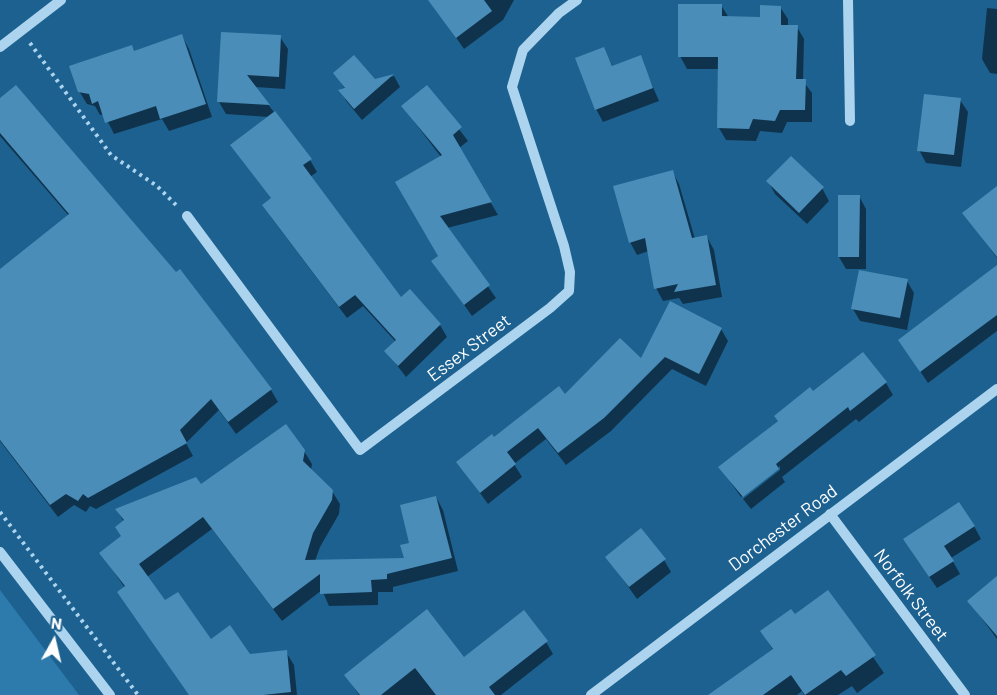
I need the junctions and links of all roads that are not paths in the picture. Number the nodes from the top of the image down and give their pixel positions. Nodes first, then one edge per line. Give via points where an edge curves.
1 (61, 0) edge
2 (577, 0) edge
3 (848, 0) edge
4 (0, 47) edge
5 (850, 121) dead end
6 (187, 216) road end
7 (997, 389) edge
8 (830, 514) junction
9 (0, 552) edge
10 (110, 695) edge
11 (591, 695) edge
12 (965, 695) edge

1 - 4 street
2 - 6 street, Essex Street via 523,50 512,87 564,246 570,272 569,291 360,450
3 - 5 street
7 - 8 street, Dorchester Road
8 - 11 street, Dorchester Road
8 - 12 street, Norfolk Street
9 - 10 street

